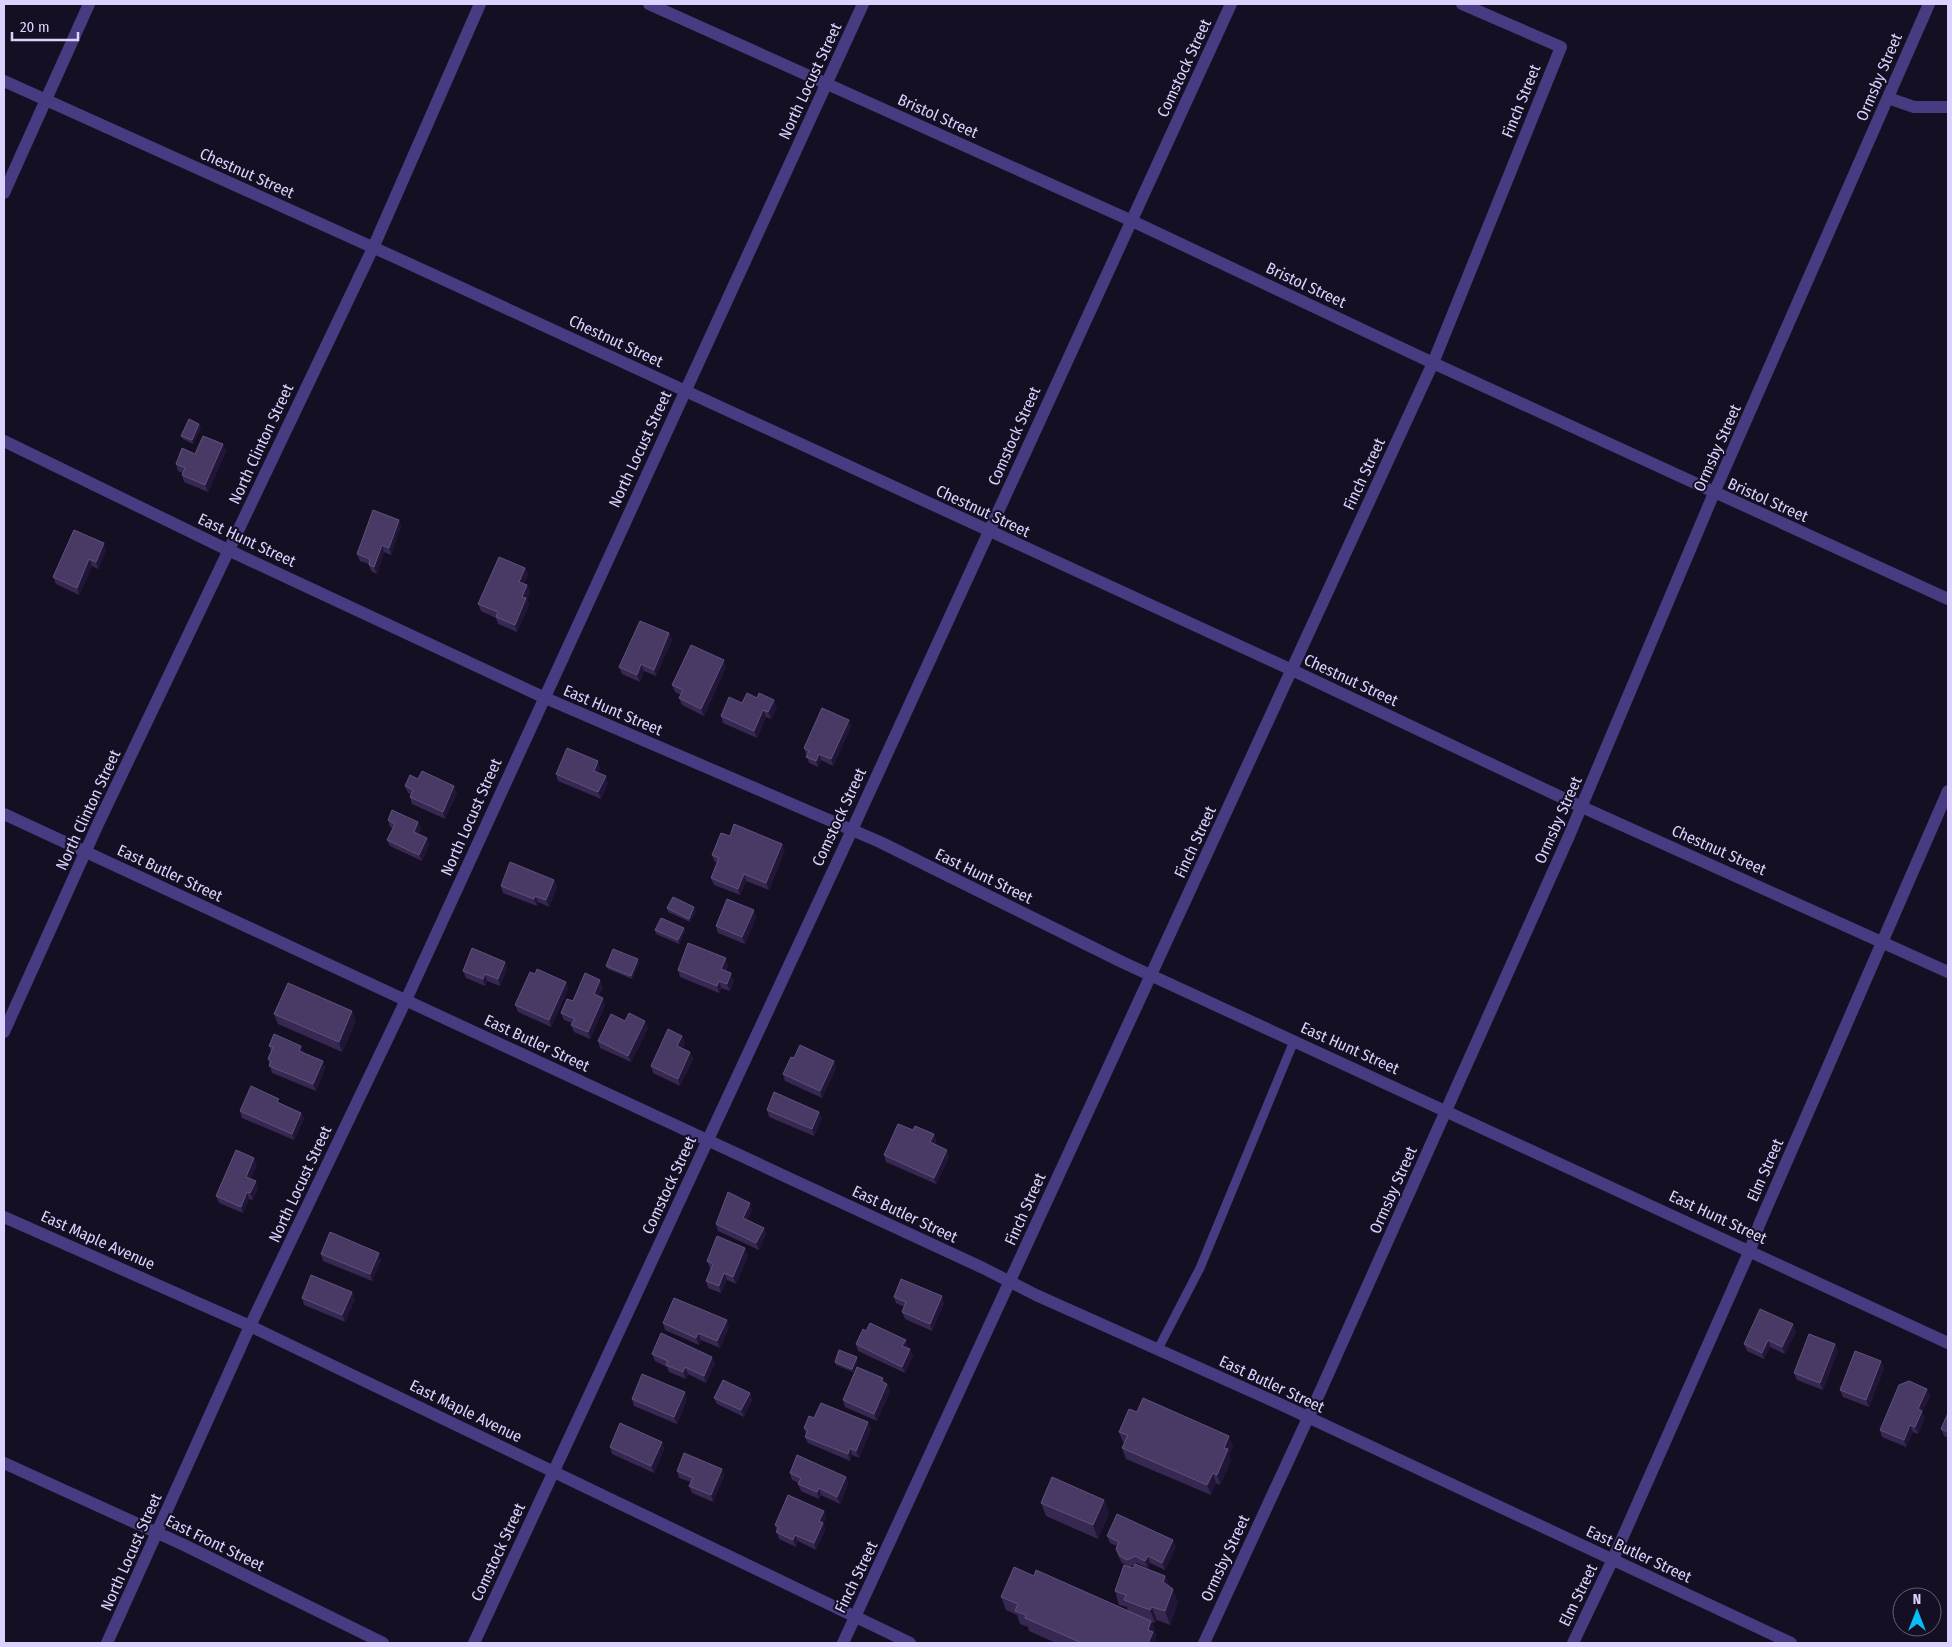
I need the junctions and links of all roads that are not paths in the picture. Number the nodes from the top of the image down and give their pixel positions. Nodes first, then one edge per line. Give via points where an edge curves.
1 (89, 4) edge
2 (480, 4) edge
3 (649, 4) edge
4 (863, 4) edge
5 (1231, 4) edge
6 (1462, 4) edge
7 (1928, 4) edge
8 (4, 81) edge
9 (827, 84) junction
10 (1888, 98) junction
11 (46, 100) junction
12 (1948, 107) edge
13 (4, 193) edge
14 (1130, 220) junction
15 (373, 248) junction
16 (1432, 363) junction
17 (684, 391) junction
18 (4, 441) edge
19 (1714, 493) junction
20 (988, 532) junction
21 (228, 550) junction
22 (1948, 598) edge
23 (1292, 670) junction
24 (543, 698) junction
25 (1947, 796) edge
26 (1582, 807) junction
27 (4, 814) edge
28 (852, 830) junction
29 (85, 852) junction
30 (1883, 941) junction
31 (1948, 972) edge
32 (1152, 974) junction
33 (406, 1000) junction
34 (4, 1032) edge
35 (1294, 1041) junction
36 (1446, 1110) junction
37 (708, 1140) junction
38 (4, 1216) edge
39 (1750, 1250) junction
40 (1009, 1281) junction
41 (250, 1326) junction
42 (1948, 1343) edge
43 (1158, 1350) junction
44 (1307, 1418) junction
45 (4, 1463) edge
46 (554, 1471) junction
47 (158, 1533) junction
48 (1613, 1559) junction
49 (854, 1616) junction
50 (107, 1643) edge
51 (384, 1643) edge
52 (474, 1643) edge
53 (843, 1643) edge
54 (910, 1643) edge
55 (1204, 1643) edge
56 (1573, 1643) edge
57 (1791, 1643) edge

1 - 11 street
2 - 15 street, North Clinton Street
3 - 9 street, Bristol Street
4 - 9 street, North Locust Street
5 - 14 street, Comstock Street
6 - 16 street, Finch Street via 1561,47
7 - 10 street, Ormsby Street
8 - 11 street, Chestnut Street
9 - 14 street, Bristol Street
9 - 17 street, North Locust Street
10 - 12 street via 1914,107
10 - 19 street, Ormsby Street
11 - 13 street
11 - 15 street, Chestnut Street
14 - 16 street, Bristol Street
14 - 20 street, Comstock Street
15 - 17 street, Chestnut Street
15 - 21 street, North Clinton Street
16 - 19 street, Bristol Street
16 - 23 street, Finch Street
17 - 20 street, Chestnut Street
17 - 24 street, North Locust Street
18 - 21 street, East Hunt Street
19 - 22 street, Bristol Street
19 - 26 street, Ormsby Street
20 - 23 street, Chestnut Street
20 - 28 street, Comstock Street
21 - 24 street, East Hunt Street
21 - 29 street, North Clinton Street
23 - 26 street, Chestnut Street
23 - 32 street, Finch Street
24 - 28 street, East Hunt Street
24 - 33 street, North Locust Street
25 - 30 street, Elm Street
26 - 30 street, Chestnut Street
26 - 36 street, Ormsby Street
27 - 29 street, East Butler Street
28 - 32 street, East Hunt Street
28 - 37 street, Comstock Street
29 - 33 street, East Butler Street
29 - 34 street, North Clinton Street
30 - 31 street, Chestnut Street
30 - 39 street, Elm Street via 1758,1225
32 - 35 street, East Hunt Street
32 - 40 street, Finch Street
33 - 37 street, East Butler Street
33 - 41 street, North Locust Street
35 - 36 street, East Hunt Street
35 - 43 lane via 1200,1268
36 - 39 street, East Hunt Street
36 - 44 street, Ormsby Street
37 - 40 street, East Butler Street
37 - 46 street, Comstock Street
38 - 41 street, East Maple Avenue
39 - 42 street, East Hunt Street
39 - 48 street, Elm Street
40 - 43 street, East Butler Street
40 - 49 street, Finch Street
41 - 46 street, East Maple Avenue
41 - 47 street, North Locust Street
43 - 44 street, East Butler Street
44 - 48 street, East Butler Street
44 - 55 street, Ormsby Street
45 - 47 street, East Front Street
46 - 49 street, East Maple Avenue
46 - 52 street, Comstock Street
47 - 50 street, North Locust Street
47 - 51 street, East Front Street
48 - 56 street, Elm Street
48 - 57 street, East Butler Street
49 - 53 street, Finch Street
49 - 54 street, East Maple Avenue

